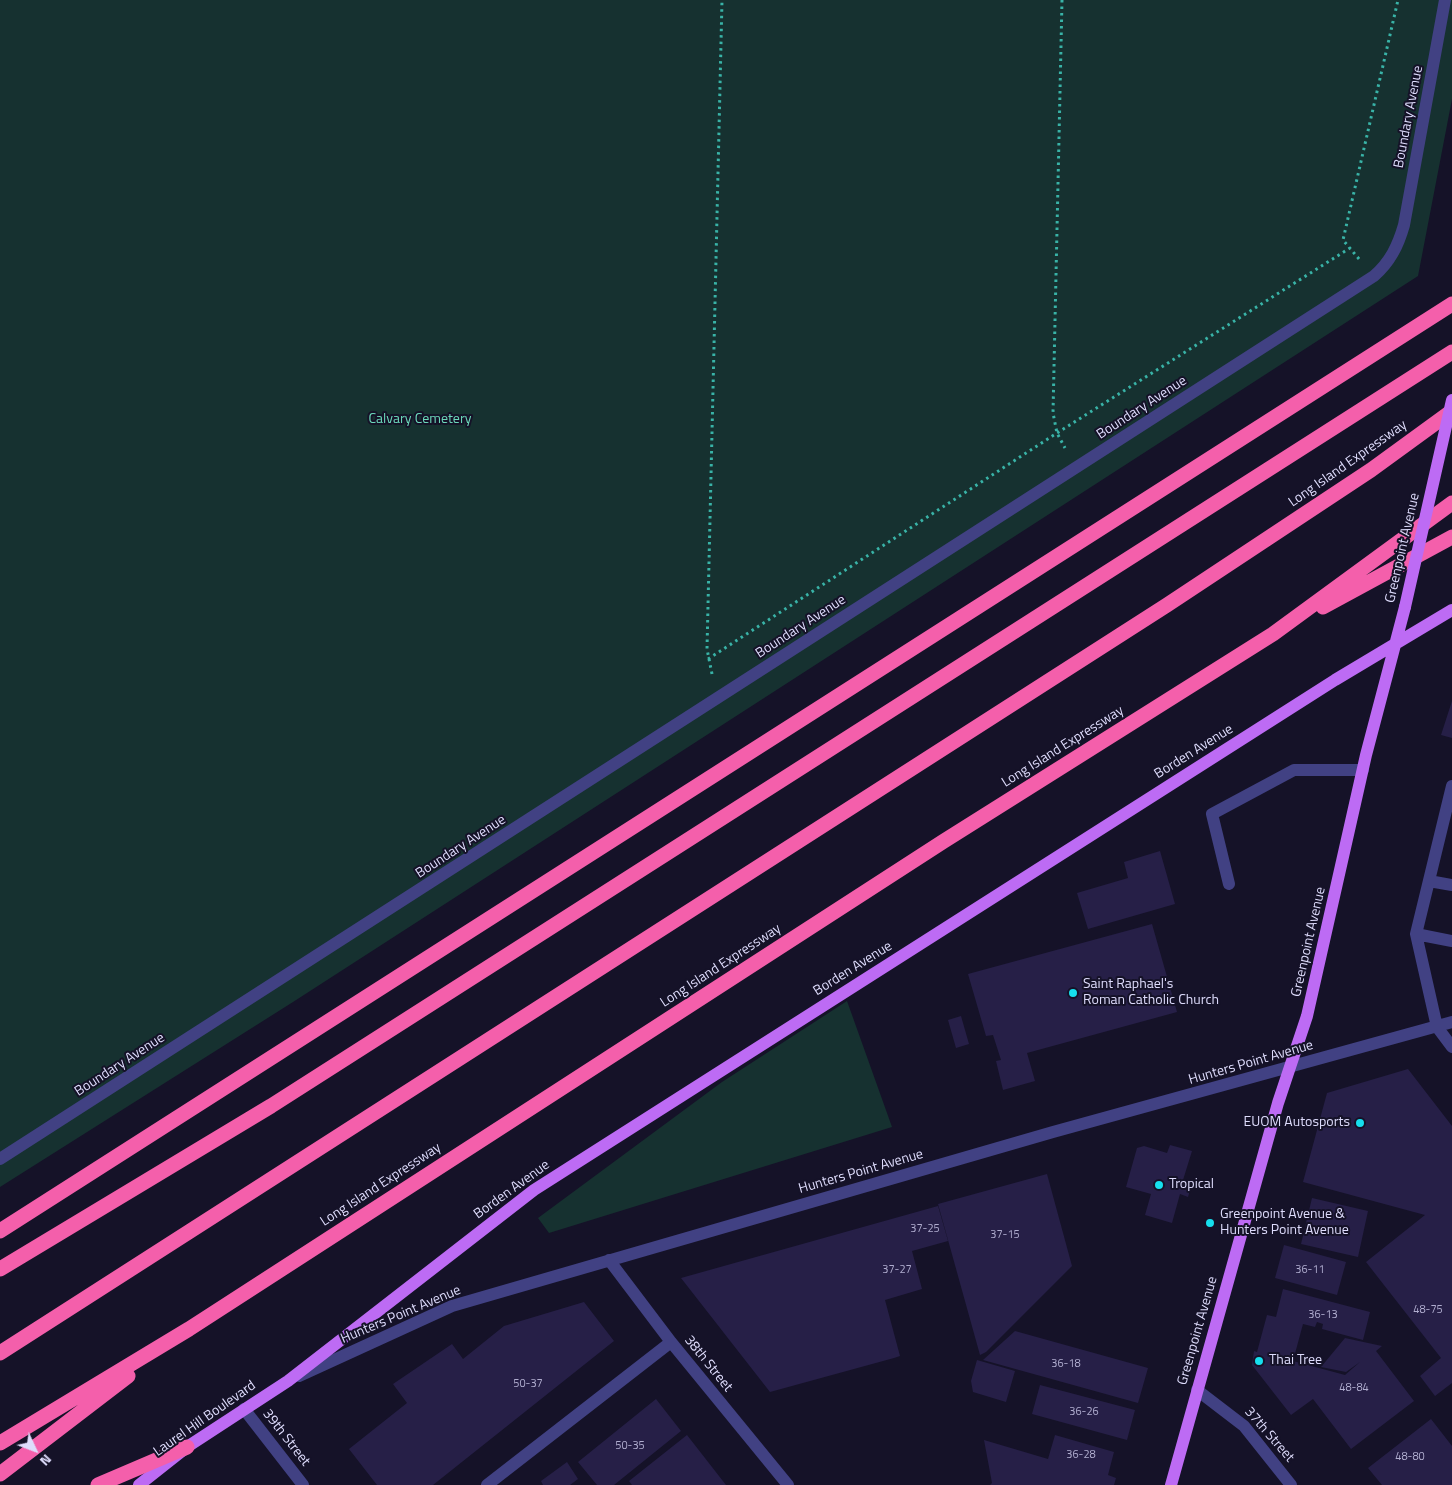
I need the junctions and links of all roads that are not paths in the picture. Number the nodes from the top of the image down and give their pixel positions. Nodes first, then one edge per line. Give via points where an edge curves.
1 (1445, 0) edge
2 (1452, 304) edge
3 (1452, 352) edge
4 (1452, 400) edge
5 (1452, 411) edge
6 (1452, 502) edge
7 (1452, 537) edge
8 (1452, 610) edge
9 (1273, 634) junction
10 (1393, 645) junction
11 (1363, 770) junction
12 (1452, 786) edge
13 (1449, 810) edge
14 (1429, 881) junction
15 (1229, 884) dead end
16 (1452, 886) edge
17 (1416, 934) junction
18 (1452, 940) edge
19 (1452, 1022) edge
20 (1437, 1027) junction
21 (1452, 1047) edge
22 (1290, 1068) junction
23 (0, 1159) edge
24 (0, 1231) edge
25 (609, 1260) junction
26 (0, 1269) edge
27 (189, 1329) junction
28 (671, 1342) junction
29 (0, 1353) edge
30 (288, 1381) junction
31 (1197, 1390) junction
32 (244, 1409) junction
33 (0, 1443) edge
34 (187, 1447) junction
35 (0, 1474) edge
36 (98, 1485) edge
37 (139, 1485) edge
38 (304, 1485) edge
39 (487, 1485) edge
40 (788, 1485) edge
41 (1171, 1485) edge
42 (1291, 1485) edge

1 - 23 street, Boundary Avenue via 1404,225 1389,262 1374,276
2 - 24 highway
3 - 26 highway via 271,1106
4 - 10 main road, Greenpoint Avenue, bridge via 1405,607
5 - 29 highway, Long Island Expressway via 1371,470 1167,605
6 - 9 highway, Long Island Expressway
7 - 9 highway
8 - 10 main road, Borden Avenue
9 - 27 highway, Long Island Expressway via 944,841
10 - 11 main road, Greenpoint Avenue
10 - 30 main road, Borden Avenue via 534,1190
11 - 15 street via 1294,770 1212,814
11 - 22 main road, Greenpoint Avenue via 1307,1016
12 - 13 street
13 - 14 street
14 - 16 street
14 - 17 street
17 - 18 street
17 - 20 street
19 - 20 street, Hunters Point Avenue
20 - 21 street
20 - 22 street, Hunters Point Avenue
22 - 25 street, Hunters Point Avenue via 1043,1135
22 - 31 main road, Greenpoint Avenue
25 - 28 street, 38th Street
25 - 30 street, Hunters Point Avenue via 452,1306
27 - 33 highway, Long Island Expressway
27 - 35 highway
28 - 39 street
28 - 40 street, 38th Street
30 - 32 main road, Laurel Hill Boulevard
31 - 41 main road, Greenpoint Avenue
31 - 42 street, 37th Street via 1244,1426
32 - 34 main road, Laurel Hill Boulevard
32 - 38 street, 39th Street
34 - 36 highway
34 - 37 main road, Laurel Hill Boulevard

